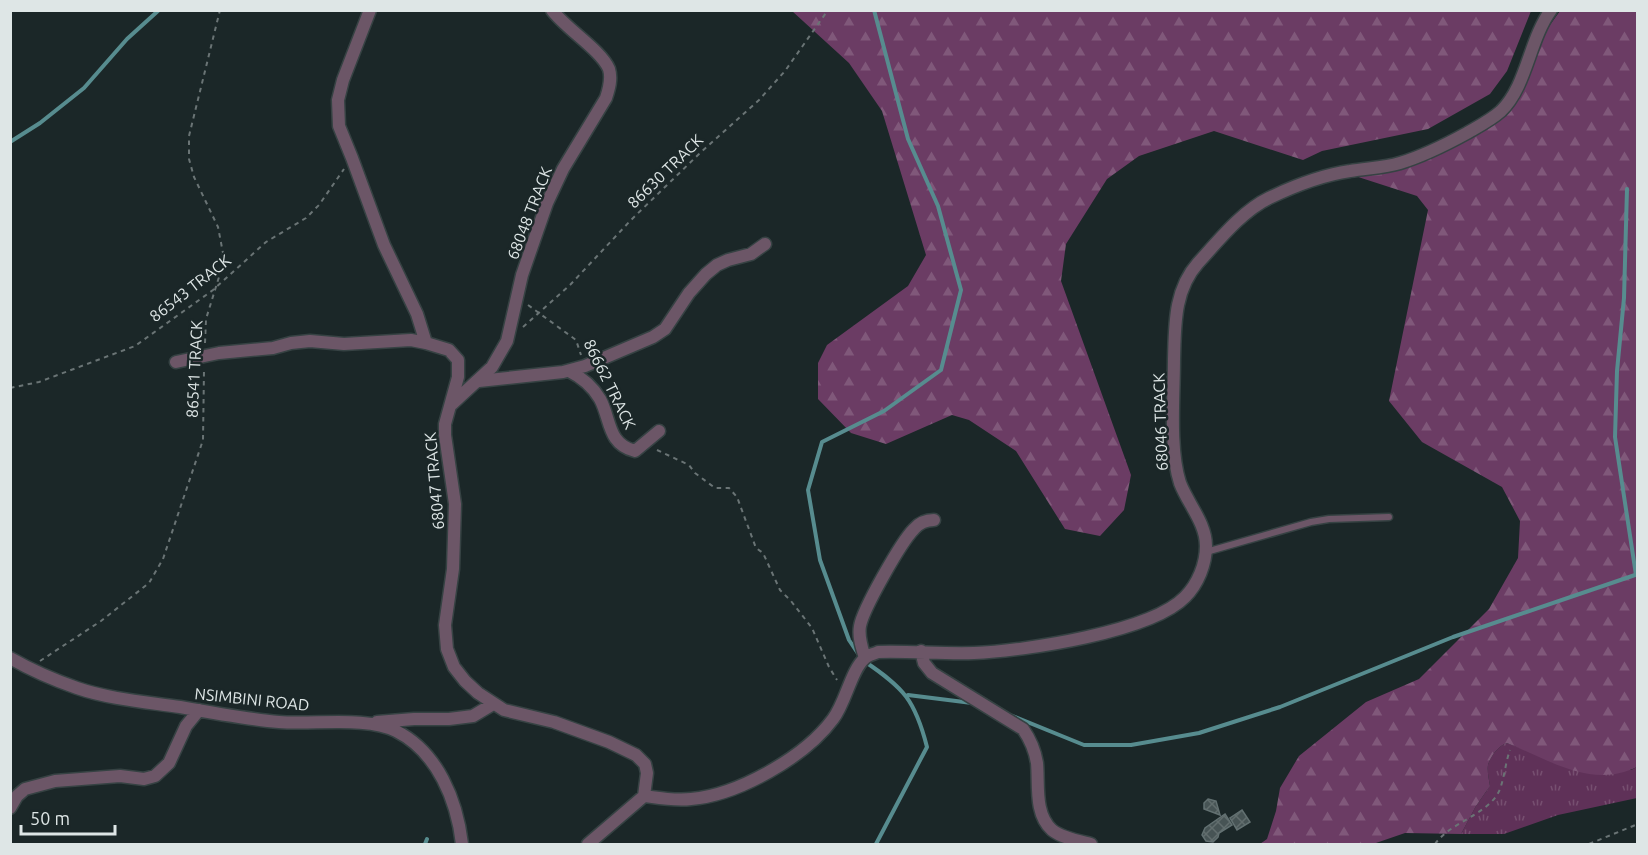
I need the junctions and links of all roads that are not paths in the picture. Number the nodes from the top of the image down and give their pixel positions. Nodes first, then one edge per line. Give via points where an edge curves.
1 (370, 10) edge
2 (552, 10) edge
3 (1551, 10) edge
4 (765, 244) dead end
5 (426, 343) junction
6 (176, 363) dead end
7 (569, 371) junction
8 (479, 381) junction
9 (452, 404) junction
10 (659, 431) dead end
11 (1389, 517) dead end
12 (934, 520) dead end
13 (1206, 552) junction
14 (921, 651) junction
15 (10, 658) edge
16 (865, 658) junction
17 (493, 704) junction
18 (199, 710) junction
19 (373, 723) junction
20 (644, 796) junction
21 (10, 808) edge
22 (462, 844) edge
23 (588, 844) edge
24 (1091, 844) edge

1 - 5 street via 346,70 339,100 339,126
2 - 8 street, 68048 TRACK via 609,69 609,88 547,203 507,341
3 - 13 street, 68046 TRACK via 1512,97 1486,122 1401,163 1317,179 1266,199 1242,217 1188,275 1178,302 1175,334 1175,461 1181,485 1203,530
4 - 7 street via 751,254 717,264 689,293 665,329
5 - 6 street, 68047 TRACK via 310,341
5 - 9 street, 68047 TRACK via 449,350 458,360
7 - 8 street
7 - 10 street via 597,396 615,438 629,450 635,452
8 - 9 street, 68048 TRACK
9 - 17 street, 68047 TRACK via 445,424 455,504 453,569 445,626 447,649 465,681
11 - 13 lane via 1311,522
12 - 16 street via 914,529 903,543 865,612 859,635
13 - 14 street, 68046 TRACK via 1198,579 1186,597 1145,622 1036,646 975,653
14 - 16 street, 68046 TRACK via 878,652
14 - 24 street via 932,673 1023,729 1036,763 1041,810 1052,830
15 - 18 street, NSIMBINI ROAD via 79,688
16 - 20 street via 833,720 814,741 760,776 702,797
17 - 19 street via 473,716
17 - 20 street, 68047 TRACK via 591,735 636,755 647,772
18 - 19 street, NSIMBINI ROAD via 280,722
18 - 21 street via 186,726 169,763 155,776 55,781 26,789
19 - 22 street, NSIMBINI ROAD via 396,730 428,758 454,801
20 - 23 street

